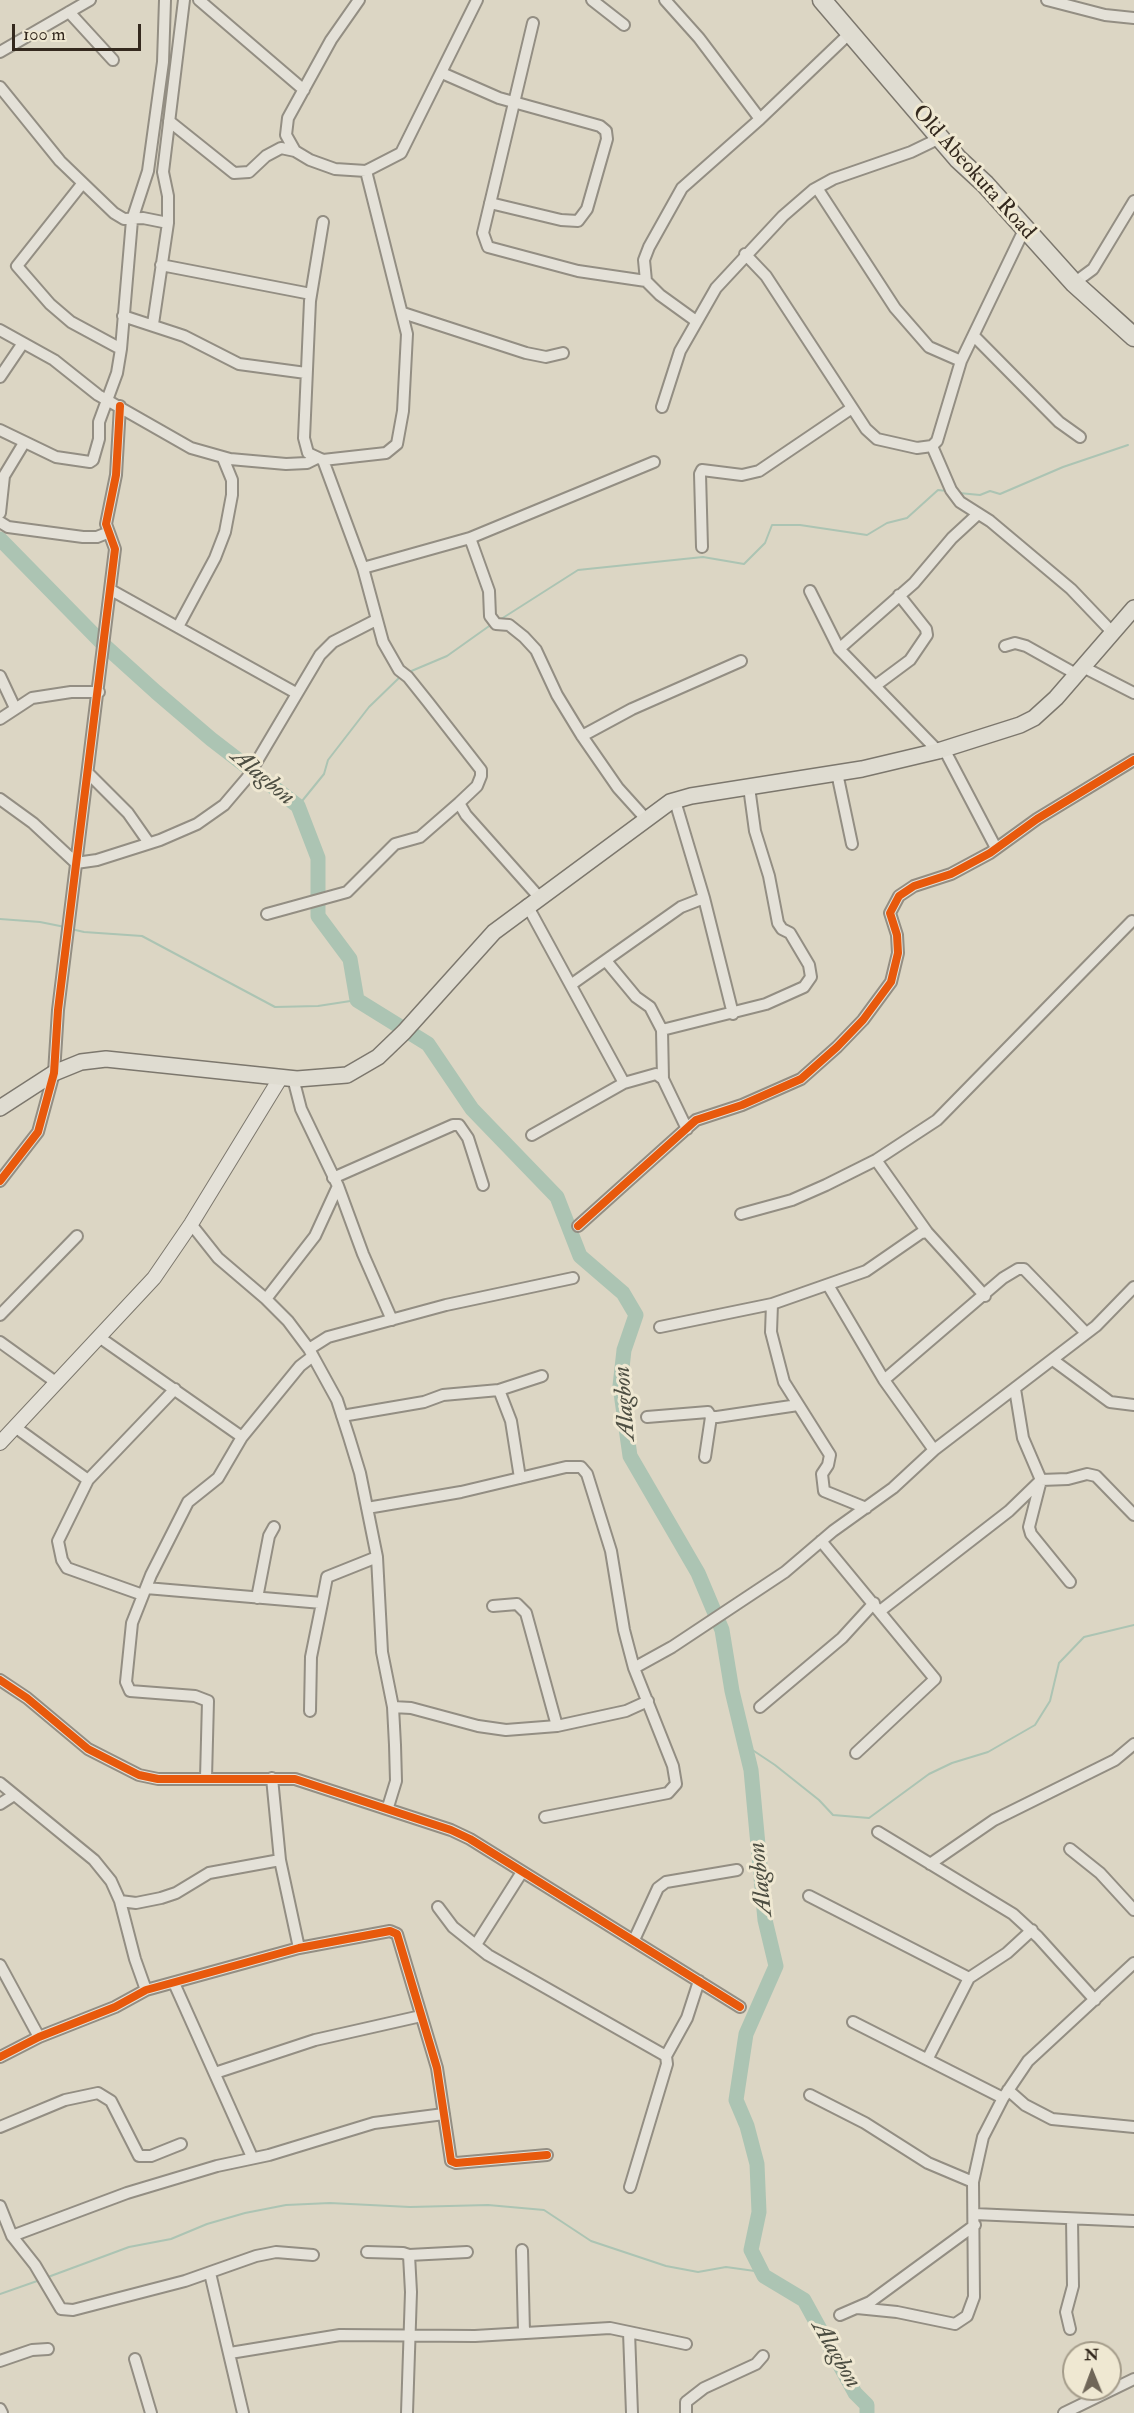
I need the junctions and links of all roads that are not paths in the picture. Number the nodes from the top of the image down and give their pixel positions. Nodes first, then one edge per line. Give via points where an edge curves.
1 (90, 0) edge
2 (165, 0) edge
3 (184, 0) edge
4 (200, 0) edge
5 (359, 0) edge
6 (477, 0) edge
7 (592, 0) edge
8 (665, 0) edge
9 (822, 0) edge
10 (1047, 0) edge
11 (69, 12) junction
12 (1134, 18) edge
13 (533, 23) dead end
14 (624, 25) dead end
15 (850, 33) junction
16 (0, 52) edge
17 (113, 60) dead end
18 (442, 73) junction
19 (0, 87) edge
20 (304, 90) junction
21 (513, 103) junction
22 (760, 119) junction
23 (169, 121) junction
24 (940, 138) junction
25 (295, 151) junction
26 (148, 171) junction
27 (366, 171) junction
28 (164, 172) junction
29 (82, 184) junction
30 (817, 188) junction
31 (1134, 201) edge
32 (490, 202) junction
33 (132, 220) junction
34 (323, 222) dead end
35 (168, 223) junction
36 (1024, 230) junction
37 (745, 254) junction
38 (161, 265) junction
39 (646, 281) junction
40 (1074, 283) junction
41 (311, 294) junction
42 (403, 313) junction
43 (123, 316) junction
44 (696, 321) junction
45 (153, 324) junction
46 (1130, 328) edge
47 (0, 330) edge
48 (974, 336) junction
49 (23, 343) junction
50 (121, 349) junction
51 (563, 353) dead end
52 (961, 361) junction
53 (306, 373) junction
54 (0, 377) edge
55 (105, 399) junction
56 (120, 406) junction
57 (662, 407) dead end
58 (852, 408) junction
59 (99, 422) junction
60 (120, 424) junction
61 (0, 430) edge
62 (1080, 437) dead end
63 (24, 443) junction
64 (932, 446) junction
65 (223, 458) junction
66 (320, 459) junction
67 (654, 462) dead end
68 (0, 513) edge
69 (978, 514) junction
70 (0, 522) edge
71 (107, 533) junction
72 (470, 538) junction
73 (702, 547) dead end
74 (363, 568) junction
75 (111, 590) junction
76 (810, 591) dead end
77 (899, 595) junction
78 (1134, 608) edge
79 (1134, 616) edge
80 (376, 620) junction
81 (179, 626) junction
82 (1114, 632) junction
83 (1005, 646) dead end
84 (839, 649) junction
85 (741, 661) dead end
86 (1079, 670) junction
87 (0, 676) edge
88 (876, 686) junction
89 (99, 692) junction
90 (296, 693) junction
91 (1134, 693) edge
92 (15, 708) junction
93 (0, 719) edge
94 (582, 736) junction
95 (941, 750) junction
96 (1134, 760) edge
97 (88, 773) junction
98 (837, 773) junction
99 (748, 787) junction
100 (0, 799) edge
101 (675, 801) junction
102 (459, 803) junction
103 (646, 819) junction
104 (149, 843) junction
105 (852, 844) dead end
106 (996, 848) junction
107 (75, 863) junction
108 (704, 898) junction
109 (533, 901) junction
110 (267, 914) dead end
111 (1132, 921) dead end
112 (607, 962) junction
113 (572, 984) junction
114 (733, 1014) junction
115 (663, 1030) junction
116 (54, 1073) junction
117 (287, 1077) junction
118 (663, 1078) junction
119 (624, 1083) junction
120 (0, 1108) edge
121 (687, 1129) junction
122 (532, 1135) dead end
123 (876, 1160) junction
124 (0, 1181) edge
125 (336, 1182) junction
126 (483, 1185) dead end
127 (741, 1214) dead end
128 (191, 1224) junction
129 (578, 1226) dead end
130 (927, 1232) junction
131 (77, 1236) dead end
132 (573, 1278) dead end
133 (828, 1285) junction
134 (1134, 1287) edge
135 (985, 1296) junction
136 (266, 1299) junction
137 (771, 1304) junction
138 (0, 1315) edge
139 (392, 1320) junction
140 (660, 1327) dead end
141 (1086, 1333) junction
142 (99, 1337) junction
143 (0, 1342) edge
144 (311, 1352) junction
145 (1053, 1360) junction
146 (542, 1376) dead end
147 (884, 1380) junction
148 (57, 1383) junction
149 (176, 1389) junction
150 (1015, 1389) junction
151 (499, 1390) junction
152 (798, 1405) junction
153 (1134, 1405) edge
154 (342, 1416) junction
155 (647, 1417) dead end
156 (711, 1417) junction
157 (15, 1428) junction
158 (242, 1437) junction
159 (0, 1443) edge
160 (934, 1450) junction
161 (705, 1458) dead end
162 (520, 1478) junction
163 (88, 1480) junction
164 (1041, 1480) junction
165 (367, 1508) junction
166 (866, 1508) junction
167 (1134, 1515) edge
168 (274, 1527) dead end
169 (821, 1541) junction
170 (377, 1557) junction
171 (1070, 1582) dead end
172 (144, 1591) junction
173 (257, 1598) junction
174 (322, 1603) junction
175 (492, 1606) dead end
176 (877, 1607) junction
177 (634, 1668) junction
178 (0, 1680) edge
179 (648, 1701) junction
180 (393, 1707) junction
181 (760, 1707) dead end
182 (310, 1711) dead end
183 (557, 1726) junction
184 (1134, 1744) edge
185 (856, 1753) dead end
186 (206, 1778) junction
187 (272, 1778) junction
188 (0, 1783) edge
189 (14, 1795) junction
190 (0, 1804) edge
191 (388, 1808) junction
192 (544, 1817) dead end
193 (878, 1832) dead end
194 (1070, 1849) dead end
195 (280, 1860) junction
196 (930, 1864) junction
197 (737, 1870) dead end
198 (522, 1872) junction
199 (809, 1896) dead end
200 (120, 1901) junction
201 (438, 1907) dead end
202 (1134, 1910) edge
203 (1032, 1930) junction
204 (634, 1940) junction
205 (477, 1943) junction
206 (299, 1948) junction
207 (1134, 1963) edge
208 (0, 1965) edge
209 (969, 1978) junction
210 (699, 1981) junction
211 (174, 1983) junction
212 (146, 1990) junction
213 (1095, 2000) junction
214 (740, 2007) dead end
215 (421, 2016) junction
216 (853, 2022) dead end
217 (39, 2037) junction
218 (666, 2056) junction
219 (0, 2057) edge
220 (928, 2058) junction
221 (215, 2073) junction
222 (1005, 2094) junction
223 (810, 2095) dead end
224 (444, 2114) junction
225 (0, 2127) edge
226 (1134, 2127) edge
227 (181, 2144) dead end
228 (547, 2155) dead end
229 (252, 2157) junction
230 (973, 2182) junction
231 (630, 2187) dead end
232 (0, 2206) edge
233 (1072, 2219) junction
234 (975, 2220) junction
235 (1134, 2221) edge
236 (12, 2236) junction
237 (522, 2250) dead end
238 (367, 2252) dead end
239 (467, 2252) dead end
240 (313, 2255) dead end
241 (409, 2255) junction
242 (210, 2273) junction
243 (857, 2308) junction
244 (840, 2315) dead end
245 (1070, 2329) dead end
246 (524, 2332) junction
247 (629, 2332) junction
248 (407, 2337) junction
249 (686, 2344) dead end
250 (48, 2349) dead end
251 (230, 2353) junction
252 (763, 2356) dead end
253 (135, 2359) dead end
254 (0, 2361) edge
255 (1134, 2379) edge
256 (1070, 2412) edge
257 (151, 2413) edge
258 (243, 2413) edge
259 (407, 2413) edge
260 (632, 2413) edge
261 (686, 2413) edge

1 - 11 street
2 - 26 street via 163,63
3 - 23 street
4 - 20 street
5 - 20 street
6 - 18 street
7 - 14 street
8 - 22 street
9 - 15 highway, Old Abeokuta Road
10 - 12 street
11 - 16 street
11 - 17 street
13 - 21 street
15 - 22 street
15 - 24 highway, Old Abeokuta Road
18 - 21 street
18 - 27 street via 401,153
19 - 29 street
20 - 25 street via 286,125 288,143
21 - 32 street
21 - 32 street via 600,126 607,139 587,209 578,221
22 - 39 street via 682,188 649,247 644,261
23 - 25 street via 234,173 249,172 281,148
23 - 28 street
24 - 30 street
24 - 36 highway, Old Abeokuta Road
25 - 27 street via 335,169
26 - 28 street
26 - 33 street
27 - 42 street
28 - 35 street
29 - 33 street via 114,213
29 - 50 street via 17,266 71,322
30 - 37 street
30 - 52 street via 895,308 929,347
31 - 40 street via 1093,269
32 - 39 street via 483,233 492,250 578,272
33 - 35 street
33 - 43 street
34 - 41 street
35 - 38 street
36 - 40 highway, Old Abeokuta Road
36 - 48 street
37 - 44 street via 716,288
37 - 58 street via 766,276
38 - 41 street
38 - 45 street
39 - 44 street
40 - 46 highway, Old Abeokuta Road
41 - 53 street
42 - 51 street via 526,353 546,357
42 - 66 street via 407,366 397,444 387,453
43 - 45 street
43 - 50 street
44 - 57 street via 680,351
45 - 53 street via 239,364
47 - 49 street
48 - 52 street
48 - 62 street via 1059,422
49 - 54 street
49 - 55 street via 54,360
50 - 55 street via 117,373
52 - 64 street via 937,441
53 - 66 street via 304,438 308,453
55 - 56 street
55 - 59 street
56 - 60 street
56 - 65 street via 191,448
58 - 64 street via 877,439 917,448
58 - 73 street via 759,471 742,475 702,470
59 - 60 street
59 - 63 street via 97,451 92,462 56,457
60 - 71 street
61 - 63 street
63 - 68 street via 4,476
64 - 69 street via 951,490
65 - 66 street via 286,464
65 - 81 street via 232,488 225,532
66 - 74 street
67 - 72 street
69 - 77 street
69 - 82 street via 1071,589
70 - 71 street via 8,527 83,537
71 - 75 street via 115,549
72 - 74 street
72 - 94 street via 489,591 490,616 496,624 509,625 536,650
74 - 80 street
75 - 81 street
75 - 89 street
76 - 84 street
77 - 84 street
77 - 88 street via 926,628 927,635 910,660
78 - 82 main road
79 - 82 main road via 1129,624
80 - 90 street via 333,642
80 - 102 street via 399,670 481,770 477,786
81 - 90 street
82 - 86 main road
83 - 86 street via 1026,646
84 - 88 street
85 - 94 street
86 - 91 street
86 - 95 main road via 1034,718
87 - 92 street
88 - 95 street
89 - 92 street via 50,694
89 - 97 street
90 - 104 street via 247,778 224,805 197,824
92 - 93 street
94 - 103 street via 618,788
95 - 98 main road
95 - 106 street
96 - 106 street
97 - 104 street via 128,813
97 - 107 street
98 - 99 main road
98 - 105 street
99 - 101 main road
99 - 114 street via 754,831 770,876 778,922 790,933 809,965 811,977 804,987
100 - 107 street via 33,823
101 - 103 main road
101 - 108 street
102 - 109 street
102 - 110 street via 420,837 395,844 347,892
103 - 109 main road
104 - 107 street
106 - 121 street via 951,874 914,886 899,896 890,913 898,953 891,982 863,1020 814,1070 742,1105 696,1120
107 - 116 street
108 - 112 street via 681,907
108 - 114 street
109 - 113 street
109 - 117 main road via 487,939 378,1057 347,1075
111 - 123 street via 937,1119
112 - 113 street
112 - 115 street via 636,997 650,1007
113 - 119 street
114 - 115 street
115 - 118 street
116 - 117 main road via 81,1062 128,1059
116 - 120 main road
116 - 124 street via 38,1132
117 - 125 street
117 - 128 street
118 - 119 street via 656,1074
118 - 121 street
119 - 122 street
121 - 129 street
123 - 127 street via 806,1194
123 - 130 street
125 - 126 street via 459,1125 468,1138
125 - 136 street via 315,1236
125 - 139 street
128 - 136 street via 218,1258
128 - 142 street via 154,1278
130 - 133 street via 866,1271
130 - 135 street
131 - 138 street
132 - 139 street
133 - 137 street
133 - 147 street
134 - 141 street
135 - 141 street via 1004,1278 1024,1269
135 - 147 street
136 - 144 street
137 - 140 street
137 - 152 street via 771,1332 777,1356 784,1382
139 - 144 street via 328,1337
141 - 145 street
142 - 148 street
142 - 149 street
143 - 148 street
144 - 154 street
144 - 158 street
145 - 150 street
145 - 153 street via 1110,1402
146 - 151 street
147 - 160 street
148 - 157 street
149 - 158 street
149 - 163 street
150 - 160 street
150 - 164 street via 1023,1438
151 - 154 street via 443,1395 415,1404
151 - 162 street via 511,1421
152 - 156 street
152 - 166 street via 830,1455 822,1474 824,1491
154 - 165 street
155 - 156 street via 701,1412 708,1412
156 - 161 street
157 - 159 street
157 - 163 street
158 - 172 street via 218,1478 188,1502
160 - 166 street
162 - 165 street
162 - 177 street via 566,1467 581,1467 587,1474 607,1535
163 - 172 street via 58,1541 62,1560 77,1573
164 - 167 street via 1096,1476
164 - 171 street via 1029,1527
164 - 176 street via 1009,1511
165 - 170 street
166 - 169 street
168 - 173 street
169 - 176 street
169 - 177 street via 785,1572
170 - 174 street via 327,1577
170 - 180 street via 382,1652
172 - 173 street
172 - 186 street via 132,1623 127,1689 141,1694 195,1696 208,1701
173 - 174 street
174 - 182 street via 311,1656
175 - 183 street via 517,1605 526,1613
176 - 181 street
176 - 185 street via 935,1679
177 - 179 street
178 - 186 street via 88,1749 114,1764 158,1779
179 - 183 street via 626,1711
179 - 192 street via 677,1777 668,1793
180 - 183 street via 507,1730
180 - 191 street via 396,1780
184 - 196 street via 1115,1760 994,1820
186 - 187 street
187 - 191 street via 295,1779
187 - 195 street
188 - 189 street
189 - 190 street
189 - 200 street via 94,1860 111,1881
191 - 198 street via 470,1839
193 - 196 street
194 - 202 street via 1100,1873
195 - 200 street via 209,1873 161,1898 136,1903
195 - 206 street
196 - 203 street via 1013,1914
197 - 204 street via 666,1882 658,1888
198 - 204 street
198 - 205 street
199 - 209 street
200 - 212 street
201 - 205 street via 465,1939
203 - 209 street
203 - 213 street
204 - 210 street
205 - 218 street via 488,1955 529,1980
206 - 211 street
206 - 215 street via 390,1931 397,1934
207 - 213 street
208 - 217 street
209 - 220 street
210 - 214 street
210 - 218 street via 687,2018
211 - 212 street
211 - 221 street
212 - 217 street via 115,2007
213 - 222 street via 1029,2061
215 - 221 street via 315,2040
215 - 224 street via 437,2068
216 - 220 street
217 - 219 street
218 - 231 street via 667,2064
220 - 222 street
221 - 229 street
222 - 226 street via 1052,2119
222 - 230 street via 983,2137
223 - 230 street via 865,2123 928,2163
224 - 228 street via 450,2158 456,2163
224 - 229 street via 374,2123
225 - 227 street via 65,2100 98,2093 111,2101 139,2156 151,2156
229 - 236 street via 128,2193
230 - 234 street
232 - 236 street
233 - 234 street
233 - 235 street
233 - 245 street via 1073,2286 1066,2312
234 - 243 street
234 - 243 street via 974,2297 970,2311 960,2321 955,2324
236 - 242 street via 35,2265 58,2308 73,2310
237 - 246 street
238 - 241 street
239 - 241 street
240 - 242 street via 276,2252
241 - 248 street
242 - 251 street
243 - 244 street
246 - 247 street via 610,2328
246 - 248 street
247 - 249 street
247 - 260 street
248 - 251 street via 323,2336
248 - 259 street
250 - 254 street
251 - 258 street
252 - 261 street via 756,2364 704,2388 686,2402
253 - 257 street
255 - 256 street

